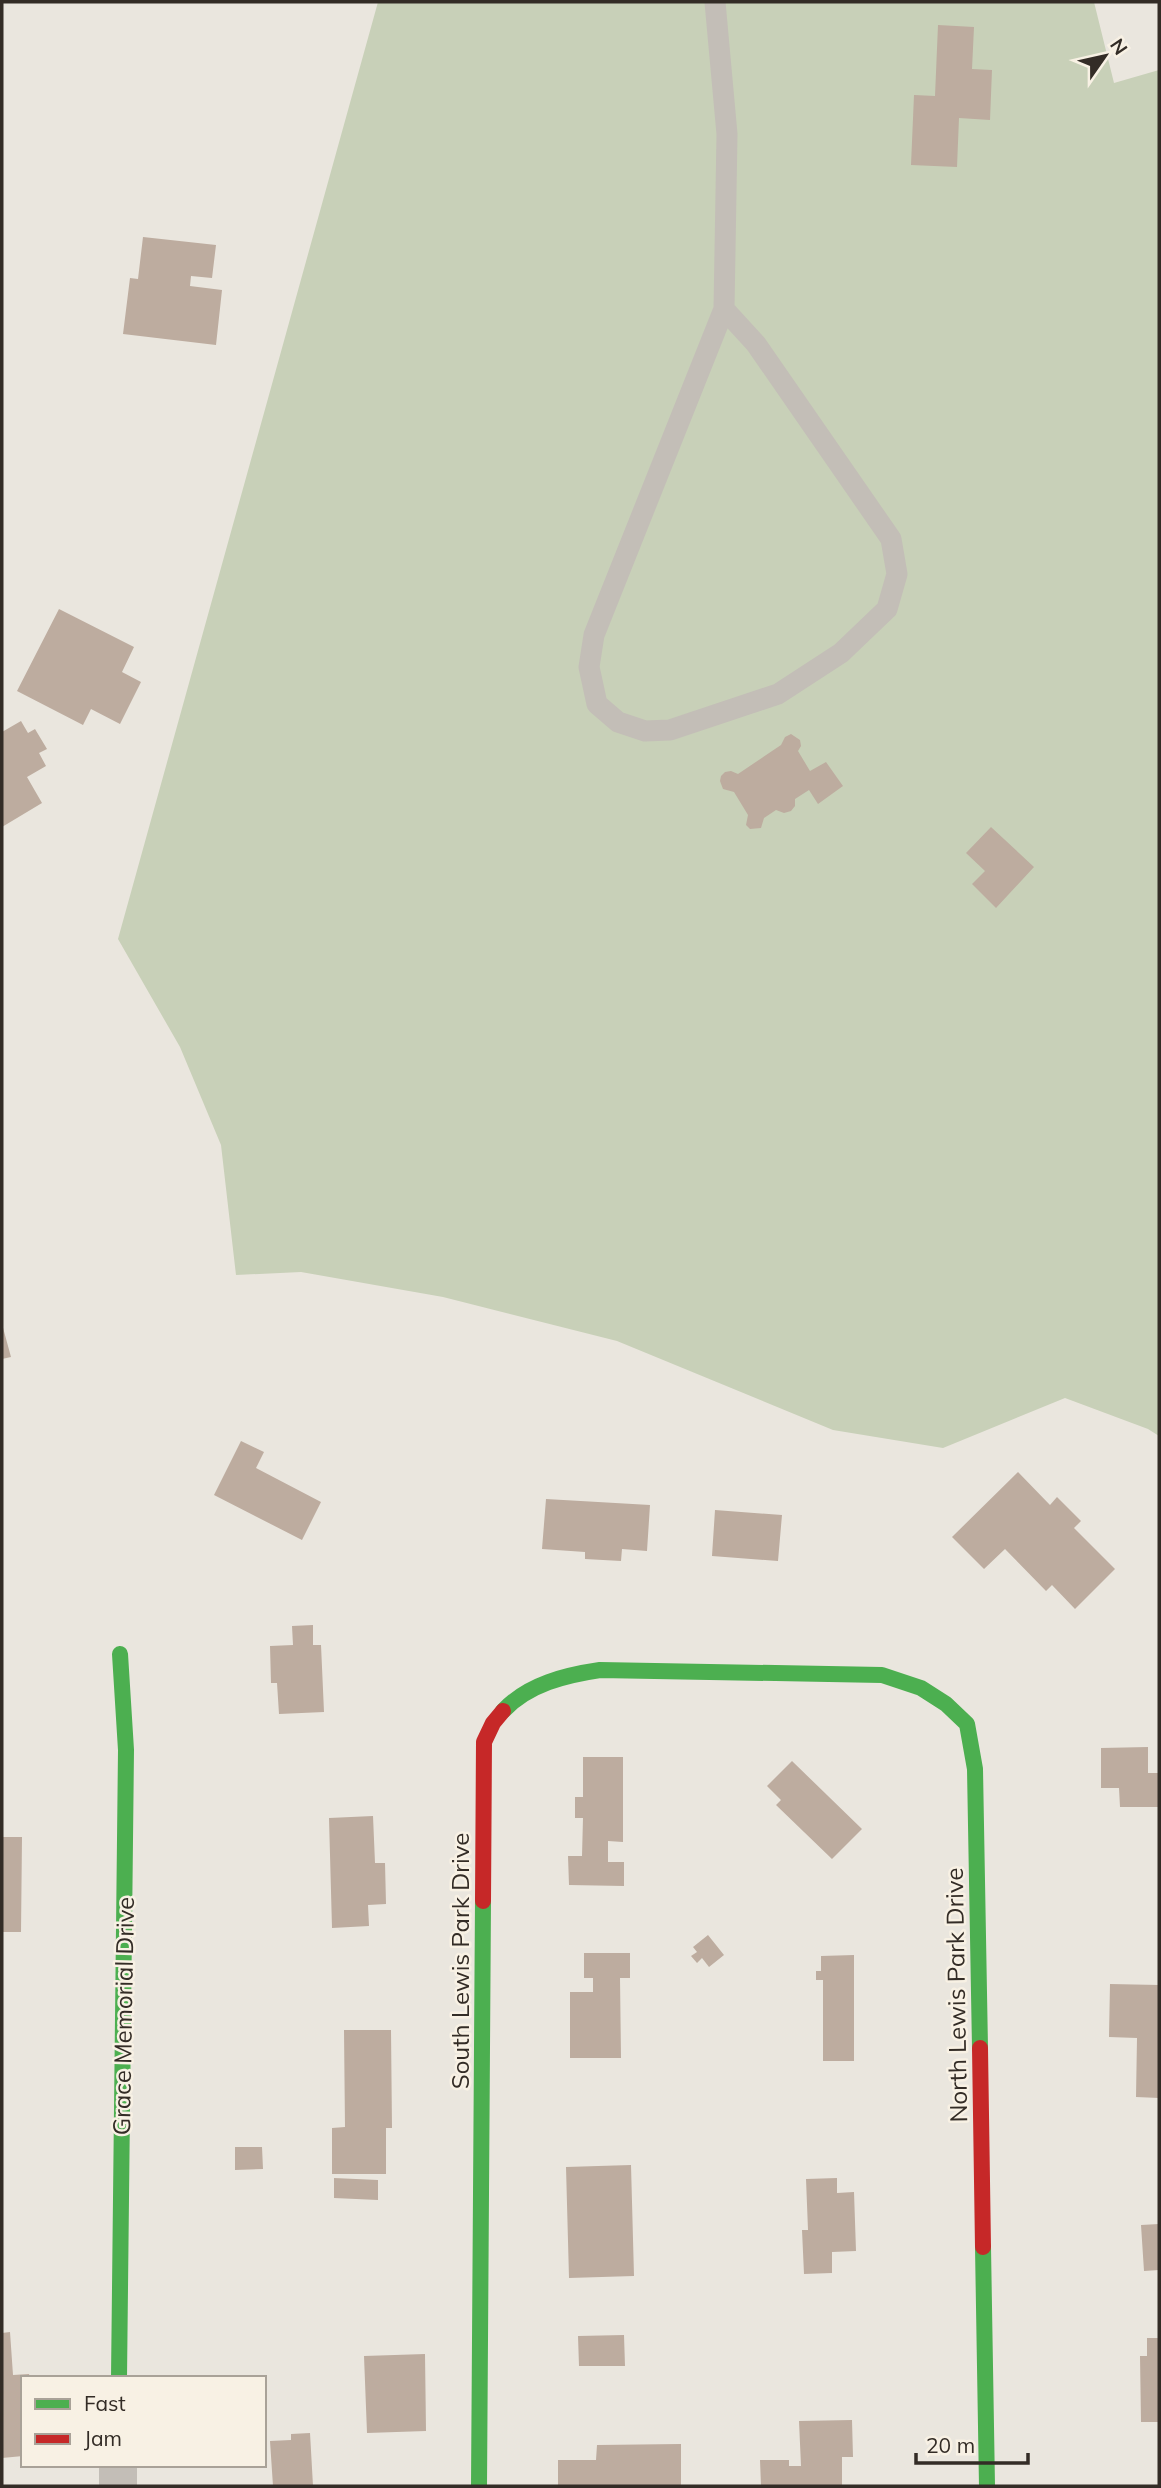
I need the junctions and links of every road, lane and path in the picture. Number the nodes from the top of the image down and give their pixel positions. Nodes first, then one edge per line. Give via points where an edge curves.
1 (715, 2) edge
2 (724, 309) junction
3 (120, 1654) dead end
4 (761, 1673) joint
5 (119, 2376) edge
6 (118, 2467) edge
7 (118, 2486) edge
8 (479, 2486) edge
9 (987, 2486) edge

1 - 2 lane via 727,134
2 - 2 lane via 594,635 589,667 597,704 618,722 645,731 670,730 778,694 841,653 887,609 897,574 891,539 757,344
3 - 5 street, Grace Memorial Drive via 126,1749
4 - 8 street, South Lewis Park Drive via 580,1672 530,1689 497,1717 484,1742
4 - 9 street, North Lewis Park Drive via 882,1675 920,1688 967,1724 975,1769
6 - 7 street

